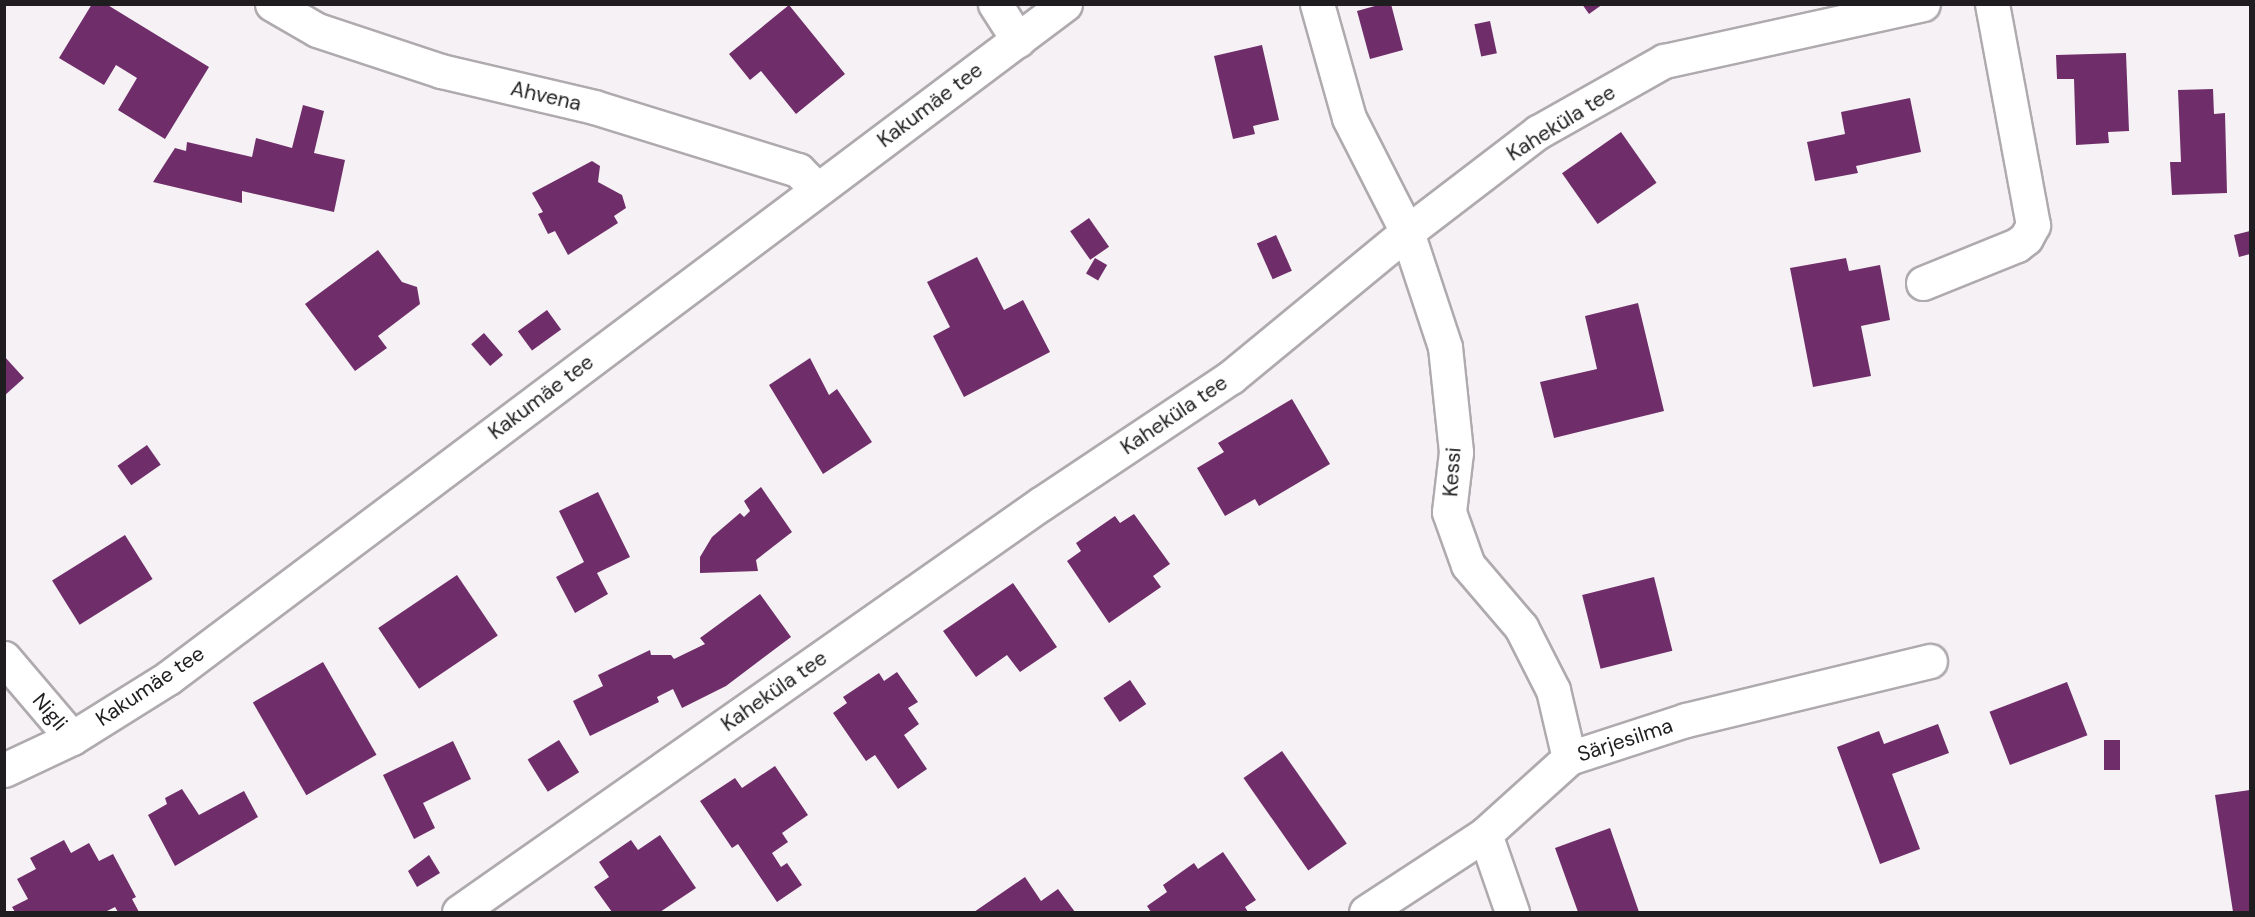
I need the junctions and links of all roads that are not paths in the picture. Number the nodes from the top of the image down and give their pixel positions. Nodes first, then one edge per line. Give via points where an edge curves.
1 (272, 4) edge
2 (995, 4) edge
3 (1065, 4) edge
4 (1317, 4) edge
5 (1923, 4) edge
6 (1992, 4) edge
7 (1018, 40) junction
8 (817, 189) junction
9 (1407, 232) junction
10 (1923, 283) dead end
11 (4, 658) edge
12 (1930, 661) dead end
13 (72, 738) junction
14 (1569, 758) junction
15 (4, 770) edge
16 (1485, 834) junction
17 (459, 912) edge
18 (1366, 912) edge
19 (1512, 912) edge

1 - 8 street, Ahvena via 316,30 441,71 594,107 798,170
2 - 7 street
3 - 7 street, Kakumäe tee
4 - 9 street, Kessi via 1349,118
5 - 9 street, Kaheküla tee via 1665,61 1538,132
6 - 10 street via 2033,225 2026,238 2017,244
7 - 8 street, Kakumäe tee
8 - 13 street, Kakumäe tee via 168,678
9 - 14 street, Kessi via 1445,347 1456,452 1449,512 1468,565 1521,627 1553,690
9 - 17 street, Kaheküla tee via 1231,377 1042,503
11 - 13 street, Nigli
12 - 14 street, Särjesilma via 1686,720
13 - 15 street, Kakumäe tee
14 - 16 street, Särjesilma
16 - 18 street, Särjesilma
16 - 19 street

